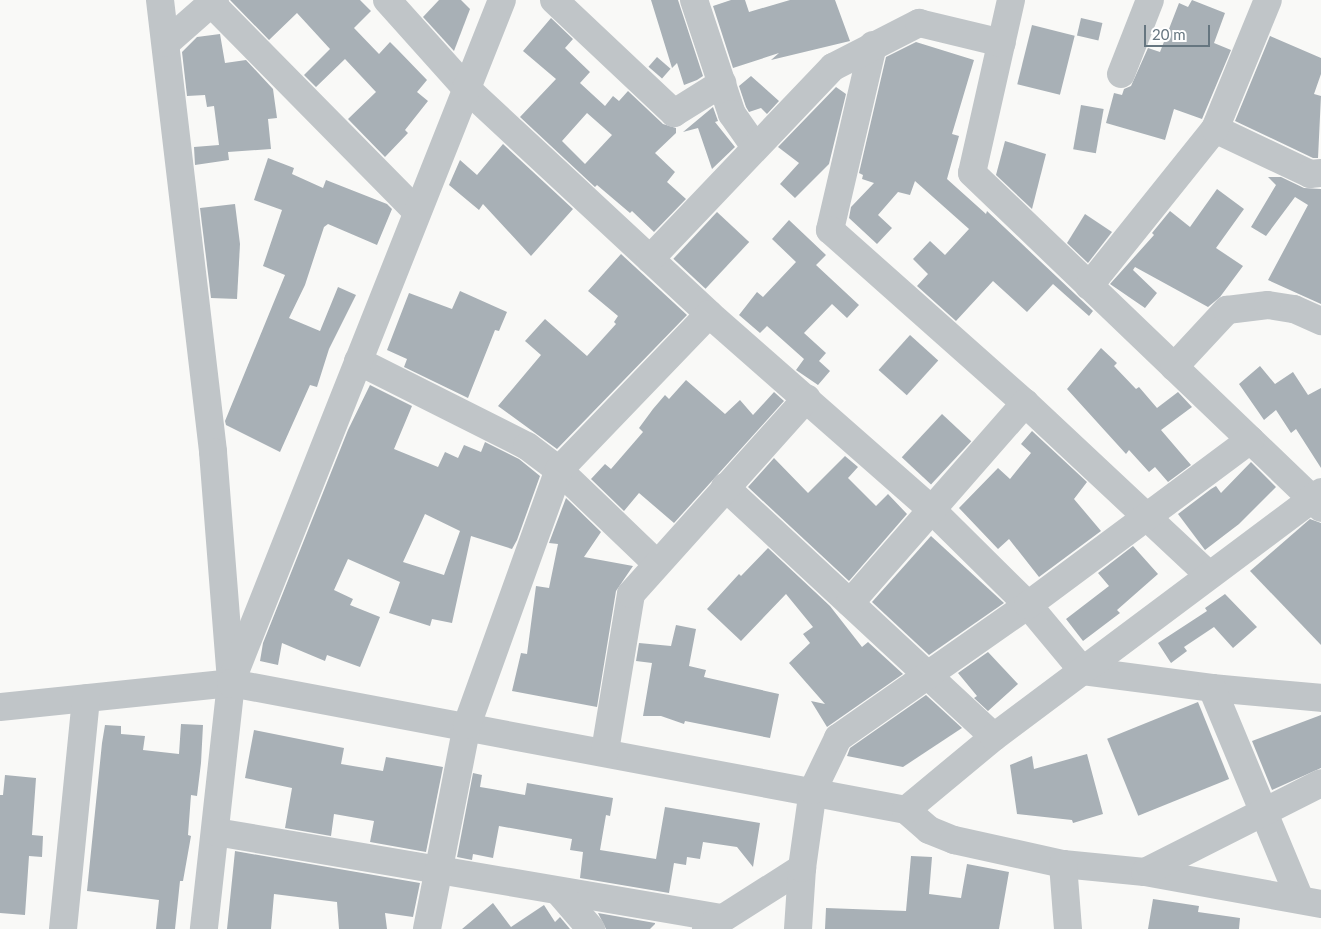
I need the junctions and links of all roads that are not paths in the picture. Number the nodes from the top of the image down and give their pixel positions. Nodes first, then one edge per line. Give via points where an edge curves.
1 (160, 0) edge
2 (387, 0) edge
3 (502, 0) edge
4 (554, 0) edge
5 (694, 0) edge
6 (1011, 0) edge
7 (1150, 0) edge
8 (1268, 0) edge
9 (213, 2) edge
10 (166, 43) junction
11 (1002, 43) junction
12 (873, 45) junction
13 (1122, 74) dead end
14 (722, 83) junction
15 (466, 88) junction
16 (1215, 129) junction
17 (754, 146) junction
18 (1321, 173) edge
19 (417, 212) junction
20 (650, 259) junction
21 (1089, 286) junction
22 (709, 314) junction
23 (1321, 321) edge
24 (358, 361) junction
25 (1174, 367) junction
26 (807, 398) junction
27 (1025, 403) junction
28 (1250, 440) junction
29 (559, 470) junction
30 (725, 488) junction
31 (1318, 500) edge
32 (933, 511) junction
33 (1149, 517) junction
34 (656, 563) junction
35 (1208, 574) junction
36 (850, 603) junction
37 (1028, 605) junction
38 (1083, 671) junction
39 (928, 678) junction
40 (231, 683) junction
41 (1212, 688) junction
42 (86, 698) junction
43 (1321, 698) edge
44 (0, 707) edge
45 (467, 725) junction
46 (994, 737) junction
47 (605, 751) junction
48 (1321, 783) edge
49 (812, 790) junction
50 (906, 810) junction
51 (1264, 814) junction
52 (216, 832) junction
53 (1063, 864) junction
54 (802, 868) junction
55 (438, 870) junction
56 (1145, 872) junction
57 (560, 893) junction
58 (1310, 902) edge
59 (713, 924) edge
60 (64, 929) edge
61 (204, 929) edge
62 (427, 929) edge
63 (591, 929) edge
64 (798, 929) edge
65 (1068, 929) edge

1 - 10 street
2 - 15 street
3 - 15 street
4 - 14 street via 674,113
5 - 14 street
6 - 11 street
7 - 13 street
8 - 16 street
9 - 10 street
9 - 19 street
10 - 40 street via 213,452
11 - 12 street via 918,23
11 - 21 street via 972,173
12 - 17 street via 833,67
12 - 27 street via 830,230
14 - 17 street via 732,114
15 - 19 street
15 - 20 street
16 - 18 street via 1310,174
16 - 21 street
17 - 20 street
19 - 24 street
20 - 22 street
21 - 25 street
22 - 26 street
22 - 29 street
23 - 25 street via 1268,305 1227,310
24 - 29 street via 527,446
24 - 40 street
25 - 28 street
26 - 30 street
26 - 32 street
27 - 32 street
27 - 33 street
28 - 31 street
28 - 33 street
29 - 34 street
29 - 45 street
30 - 34 street
30 - 36 street
31 - 35 street
32 - 36 street
32 - 37 street
33 - 35 street
33 - 37 street
34 - 47 street via 631,594
35 - 38 street
36 - 39 street
37 - 38 street
37 - 39 street
38 - 41 street
38 - 46 street
39 - 46 street
39 - 49 street via 838,738
40 - 42 street
40 - 45 street
40 - 52 street
41 - 43 street
41 - 51 street
42 - 44 street
42 - 60 street
45 - 47 street
45 - 55 street
46 - 50 street
47 - 49 street
48 - 51 street
49 - 50 street
49 - 54 street
50 - 53 street via 929,830 954,840
51 - 56 street
51 - 58 street
52 - 55 street
52 - 61 street
53 - 56 street
53 - 65 street
54 - 59 street
54 - 64 street
55 - 57 street
55 - 62 street
56 - 58 street
57 - 59 street
57 - 63 street

